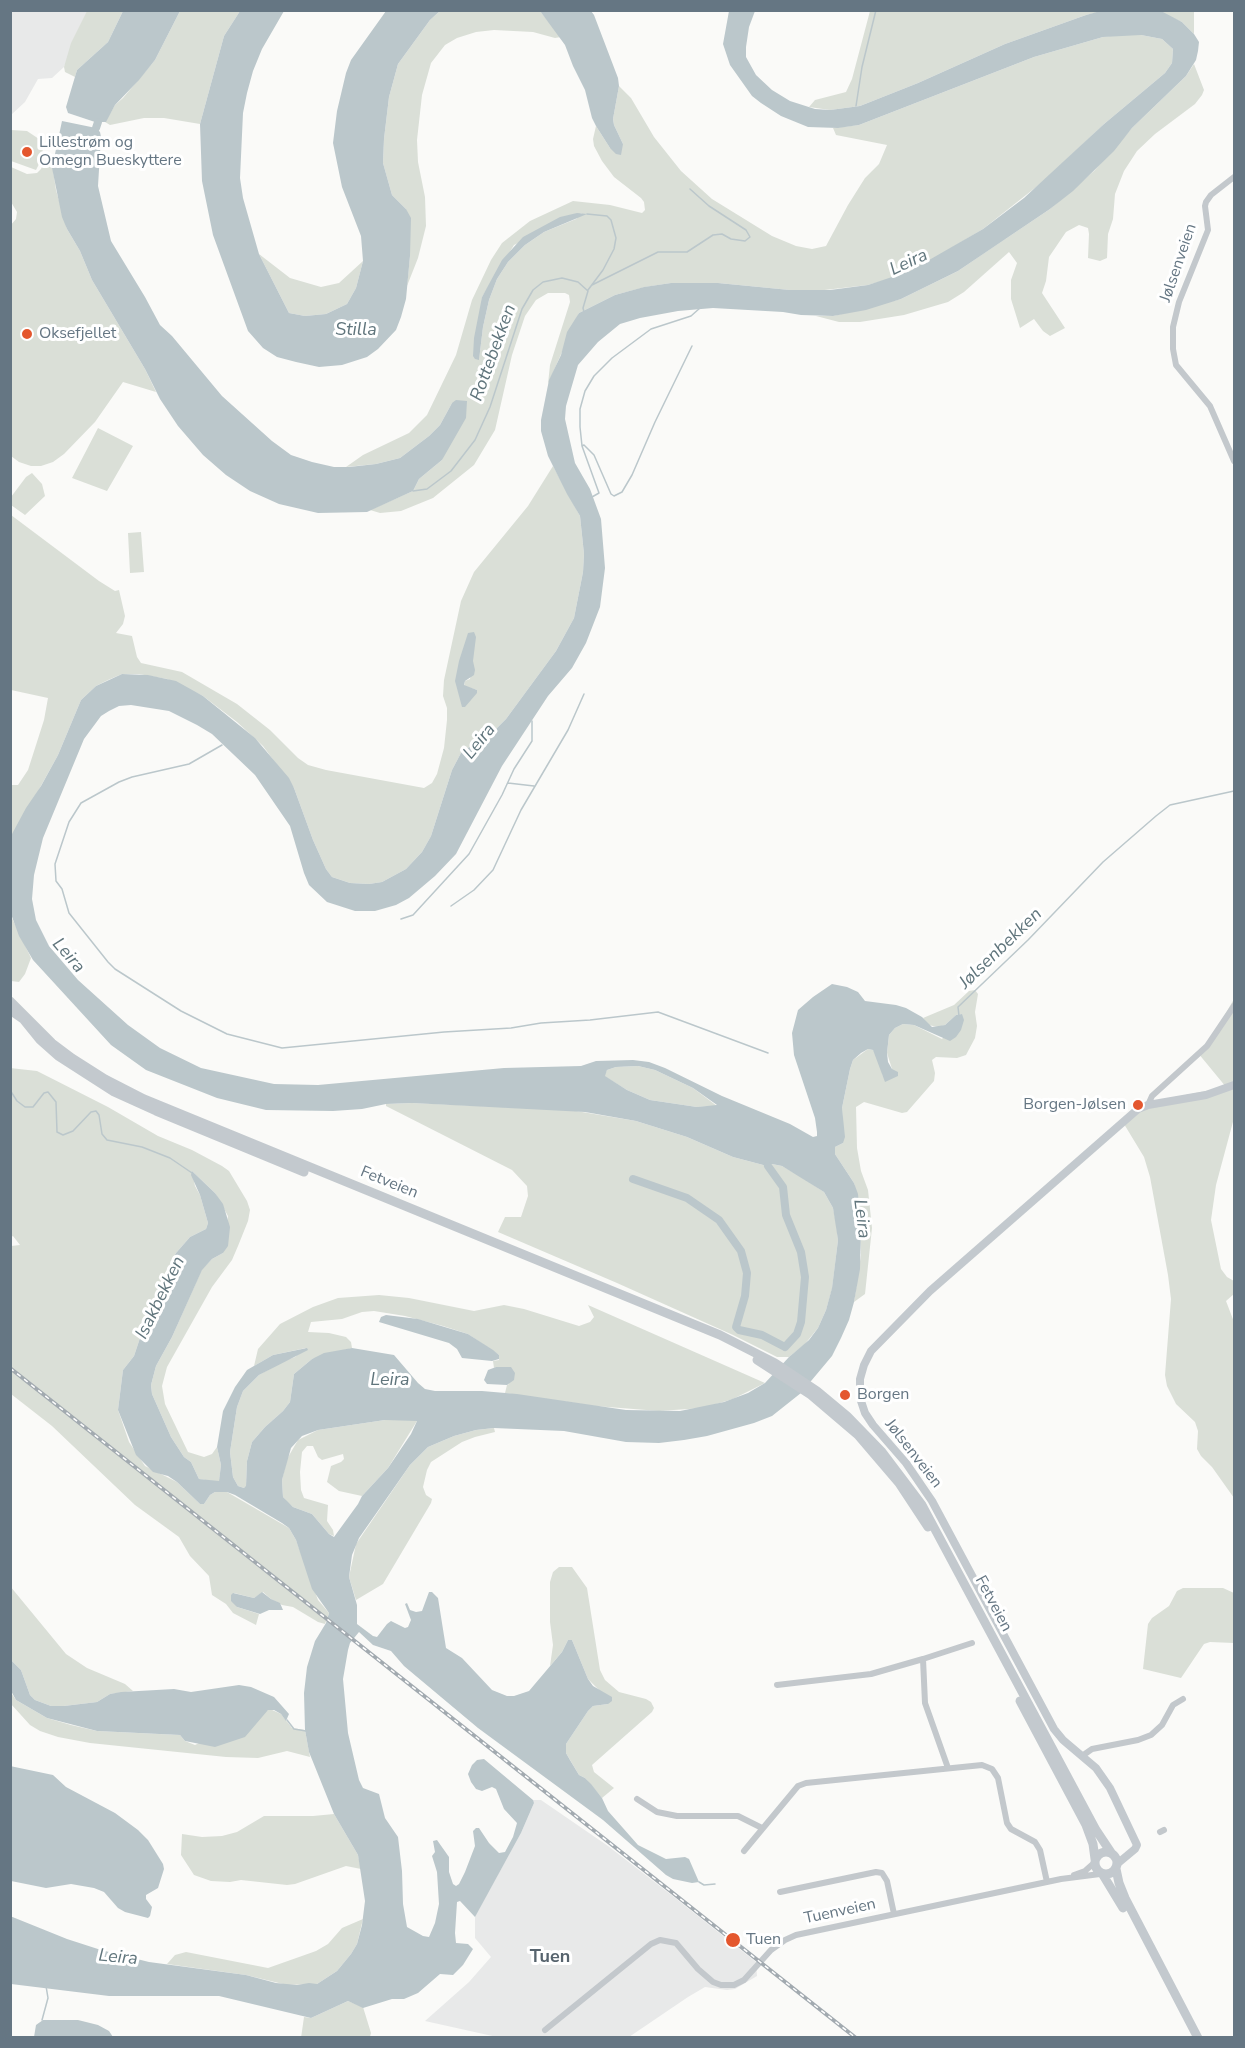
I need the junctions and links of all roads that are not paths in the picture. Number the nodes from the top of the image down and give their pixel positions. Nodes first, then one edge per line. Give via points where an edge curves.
1 (1234, 177) edge
2 (1234, 461) edge
3 (10, 994) edge
4 (10, 1001) edge
5 (1234, 1006) edge
6 (10, 1010) edge
7 (10, 1017) edge
8 (33, 1028) junction
9 (1234, 1085) edge
10 (1146, 1105) junction
11 (814, 1393) junction
12 (972, 1643) dead end
13 (923, 1659) junction
14 (777, 1685) dead end
15 (1183, 1699) dead end
16 (1082, 1756) junction
17 (948, 1768) junction
18 (637, 1799) dead end
19 (762, 1828) junction
20 (744, 1851) dead end
21 (1132, 1851) junction
22 (1112, 1854) junction
23 (1094, 1861) junction
24 (1116, 1866) junction
25 (1102, 1874) junction
26 (1061, 1879) junction
27 (1047, 1882) junction
28 (780, 1892) dead end
29 (894, 1914) junction
30 (545, 2030) dead end
31 (1191, 2037) edge
32 (1198, 2037) edge

1 - 2 street, Jølsenveien via 1206,202 1208,230 1179,302 1173,349 1176,365 1209,406
3 - 8 highway
4 - 8 highway, Fetveien
5 - 10 street, Jølsenveien via 1207,1046
6 - 8 highway, Fetveien
7 - 8 highway
8 - 11 highway, Fetveien via 68,1064 141,1105 701,1334 773,1365
9 - 10 main road via 1206,1095
10 - 16 main road, Jølsenveien via 930,1291 871,1351 860,1379 861,1403 868,1419 932,1501 1054,1729
11 - 22 highway, Fetveien via 847,1416 878,1447 922,1505
11 - 23 highway, Fetveien via 877,1456 925,1523 1082,1817 1091,1838
12 - 13 street
13 - 14 street via 871,1674
13 - 17 street via 925,1703
15 - 16 street via 1151,1735 1094,1748
16 - 21 main road, Jølsenveien via 1100,1772 1110,1788 1136,1840
17 - 19 street via 806,1783 798,1786
17 - 27 street via 978,1765 994,1771 1007,1823 1035,1842
18 - 19 street via 657,1812 677,1816 738,1816
19 - 20 street
21 - 22 main road
21 - 24 main road
22 - 23 highway via 1102,1852
22 - 24 highway
23 - 25 highway
23 - 26 street, Tuenveien via 1085,1871
24 - 25 highway via 1111,1874
24 - 32 highway via 1125,1898
25 - 26 street, Tuenveien
25 - 31 highway
26 - 27 street, Tuenveien
27 - 29 street, Tuenveien
28 - 29 street via 882,1873
29 - 30 street, Tuenveien via 785,1940 734,1985 713,1982 676,1943 660,1940

